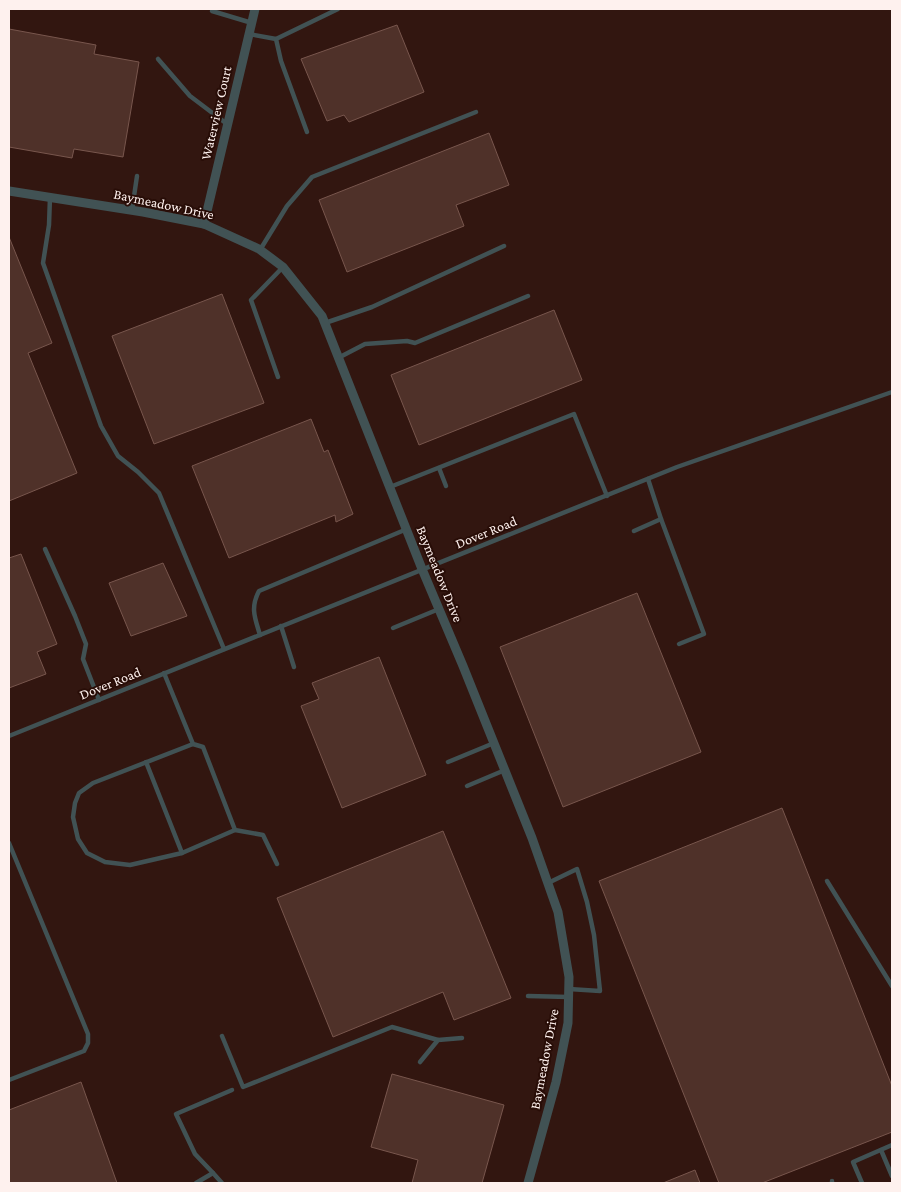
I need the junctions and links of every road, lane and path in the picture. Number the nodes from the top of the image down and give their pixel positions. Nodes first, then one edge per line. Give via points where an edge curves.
1 (213, 9) edge
2 (255, 9) edge
3 (338, 9) edge
4 (252, 23) junction
5 (250, 34) junction
6 (276, 39) junction
7 (158, 59) dead end
8 (476, 112) dead end
9 (228, 124) junction
10 (307, 132) dead end
11 (137, 176) dead end
12 (9, 191) edge
13 (50, 197) junction
14 (132, 210) junction
15 (204, 224) junction
16 (504, 246) dead end
17 (260, 250) junction
18 (283, 267) junction
19 (528, 296) dead end
20 (326, 323) junction
21 (340, 357) junction
22 (278, 376) dead end
23 (892, 392) edge
24 (439, 468) junction
25 (648, 479) junction
26 (446, 486) dead end
27 (390, 487) junction
28 (607, 496) junction
29 (661, 519) junction
30 (406, 529) junction
31 (634, 531) dead end
32 (45, 549) dead end
33 (422, 569) junction
34 (439, 609) junction
35 (282, 626) junction
36 (393, 628) dead end
37 (260, 635) junction
38 (679, 644) dead end
39 (224, 649) junction
40 (294, 667) dead end
41 (164, 674) junction
42 (99, 700) junction
43 (9, 736) edge
44 (494, 743) junction
45 (193, 744) junction
46 (146, 762) junction
47 (448, 762) dead end
48 (505, 770) junction
49 (467, 786) dead end
50 (235, 830) junction
51 (9, 843) edge
52 (182, 853) junction
53 (277, 864) dead end
54 (827, 881) dead end
55 (548, 883) junction
56 (892, 986) edge
57 (569, 993) junction
58 (528, 996) dead end
59 (222, 1036) dead end
60 (462, 1038) dead end
61 (438, 1040) junction
62 (420, 1062) dead end
63 (9, 1080) edge
64 (232, 1090) dead end
65 (892, 1145) edge
66 (882, 1150) junction
67 (213, 1173) junction
68 (892, 1176) edge
69 (196, 1183) edge
70 (222, 1183) edge
71 (528, 1183) edge
72 (862, 1183) edge

1 - 4 lane
2 - 4 street, Waterview Court
3 - 6 lane
4 - 5 street, Waterview Court
5 - 6 lane
5 - 9 street, Waterview Court
6 - 10 lane via 280,61
7 - 9 lane via 190,96
8 - 17 lane via 312,177 287,206
9 - 15 street, Waterview Court
11 - 14 lane
12 - 13 street, Baymeadow Drive
13 - 14 street, Baymeadow Drive
13 - 39 lane via 50,225 43,263 101,426 118,456 159,493
14 - 15 street, Baymeadow Drive
15 - 17 street, Baymeadow Drive
16 - 20 lane via 372,306
17 - 18 street, Baymeadow Drive
18 - 20 street, Baymeadow Drive
18 - 22 lane via 250,300
19 - 21 lane via 415,343 365,344
20 - 21 street, Baymeadow Drive
21 - 27 street, Baymeadow Drive
23 - 25 lane, Dover Road
24 - 26 lane
24 - 27 lane
24 - 28 lane via 574,414
25 - 28 lane, Dover Road
25 - 29 lane
27 - 30 street, Baymeadow Drive
28 - 33 lane, Dover Road
29 - 31 lane
29 - 38 lane via 704,634
30 - 33 street, Baymeadow Drive
30 - 37 lane via 259,591 254,600 254,616
32 - 42 lane via 86,644 83,659
33 - 34 street, Baymeadow Drive
33 - 35 lane, Dover Road
34 - 36 lane
34 - 44 street, Baymeadow Drive
35 - 37 lane, Dover Road
35 - 40 lane
37 - 39 lane, Dover Road
39 - 41 lane, Dover Road
41 - 42 lane, Dover Road
41 - 45 lane
42 - 43 lane, Dover Road
44 - 47 lane
44 - 48 street, Baymeadow Drive
45 - 46 lane
45 - 50 lane via 203,747
46 - 52 lane
46 - 52 lane via 93,783 79,793 73,817 78,839 88,853 105,862 130,865
48 - 49 lane
48 - 55 street, Baymeadow Drive
50 - 52 lane
50 - 53 lane via 263,835
51 - 63 lane via 88,1034 84,1051
54 - 56 lane
55 - 57 street, Baymeadow Drive via 558,912
55 - 57 lane via 577,869 594,935 600,991
57 - 58 lane
57 - 71 street, Baymeadow Drive via 568,1023 556,1082
59 - 61 lane via 243,1087 392,1027
60 - 61 lane
61 - 62 lane
64 - 67 lane via 176,1114 195,1154
65 - 66 lane
66 - 68 lane
66 - 72 lane via 853,1162
67 - 69 lane
67 - 70 lane

